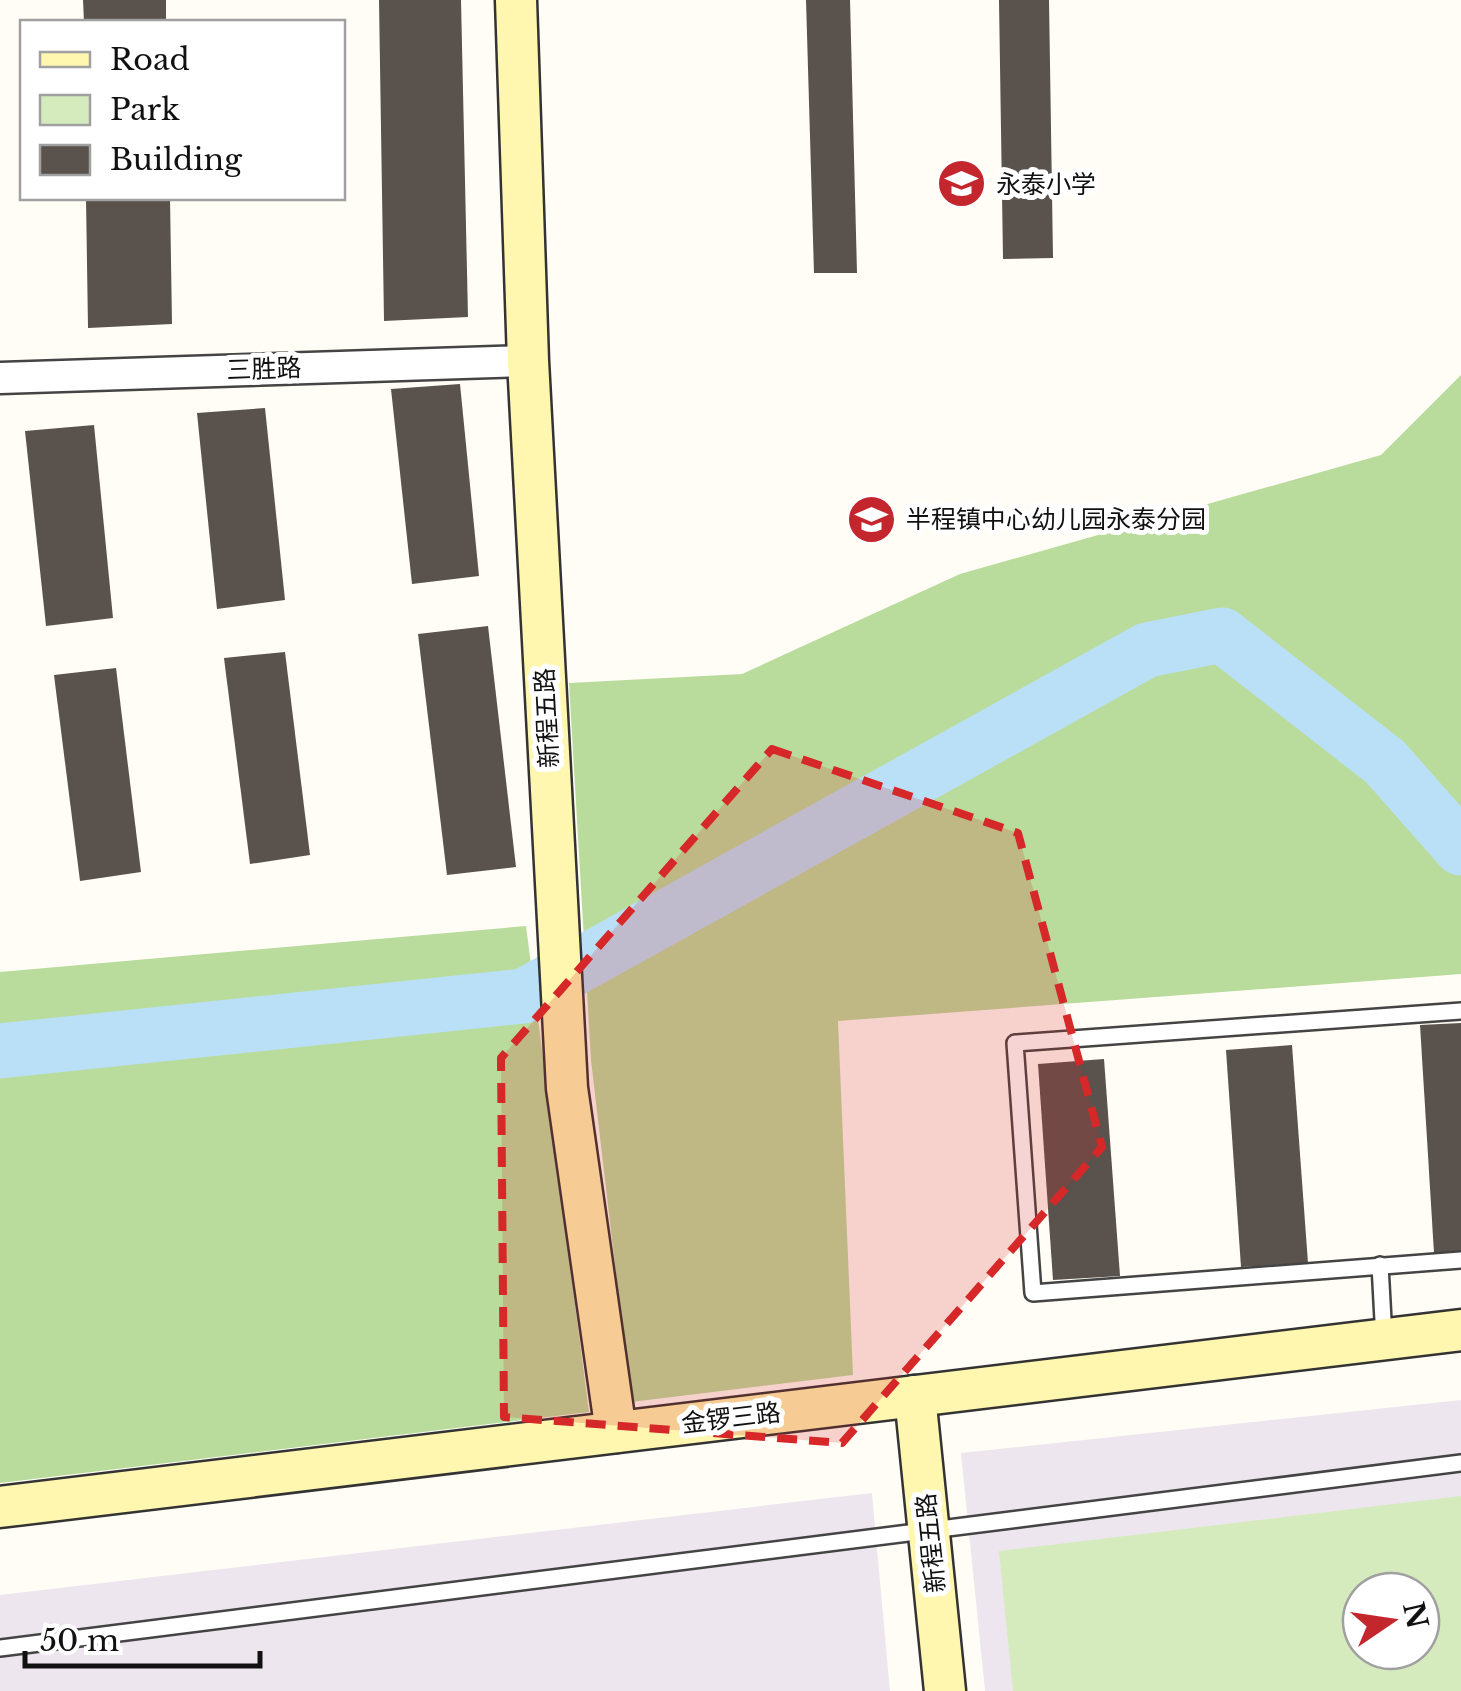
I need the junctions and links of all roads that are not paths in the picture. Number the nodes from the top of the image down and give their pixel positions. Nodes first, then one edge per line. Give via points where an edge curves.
1 (516, 0) edge
2 (528, 361) junction
3 (0, 378) edge
4 (1461, 1012) edge
5 (1461, 1260) edge
6 (1380, 1265) junction
7 (1461, 1330) edge
8 (1384, 1339) junction
9 (916, 1396) junction
10 (616, 1432) junction
11 (1461, 1463) edge
12 (0, 1507) edge
13 (931, 1530) junction
14 (0, 1648) edge
15 (945, 1691) edge

1 - 2 street, 新程五路
2 - 3 street, 三胜路
2 - 10 street, 新程五路 via 567,1088
4 - 6 lane via 1015,1043 1033,1293
5 - 6 lane
6 - 8 lane
7 - 8 street, 金锣三路
8 - 9 street, 金锣三路
9 - 10 street, 金锣三路
9 - 13 street, 新程五路
10 - 12 street, 金锣三路
11 - 13 lane
13 - 14 lane
13 - 15 street, 新程五路

